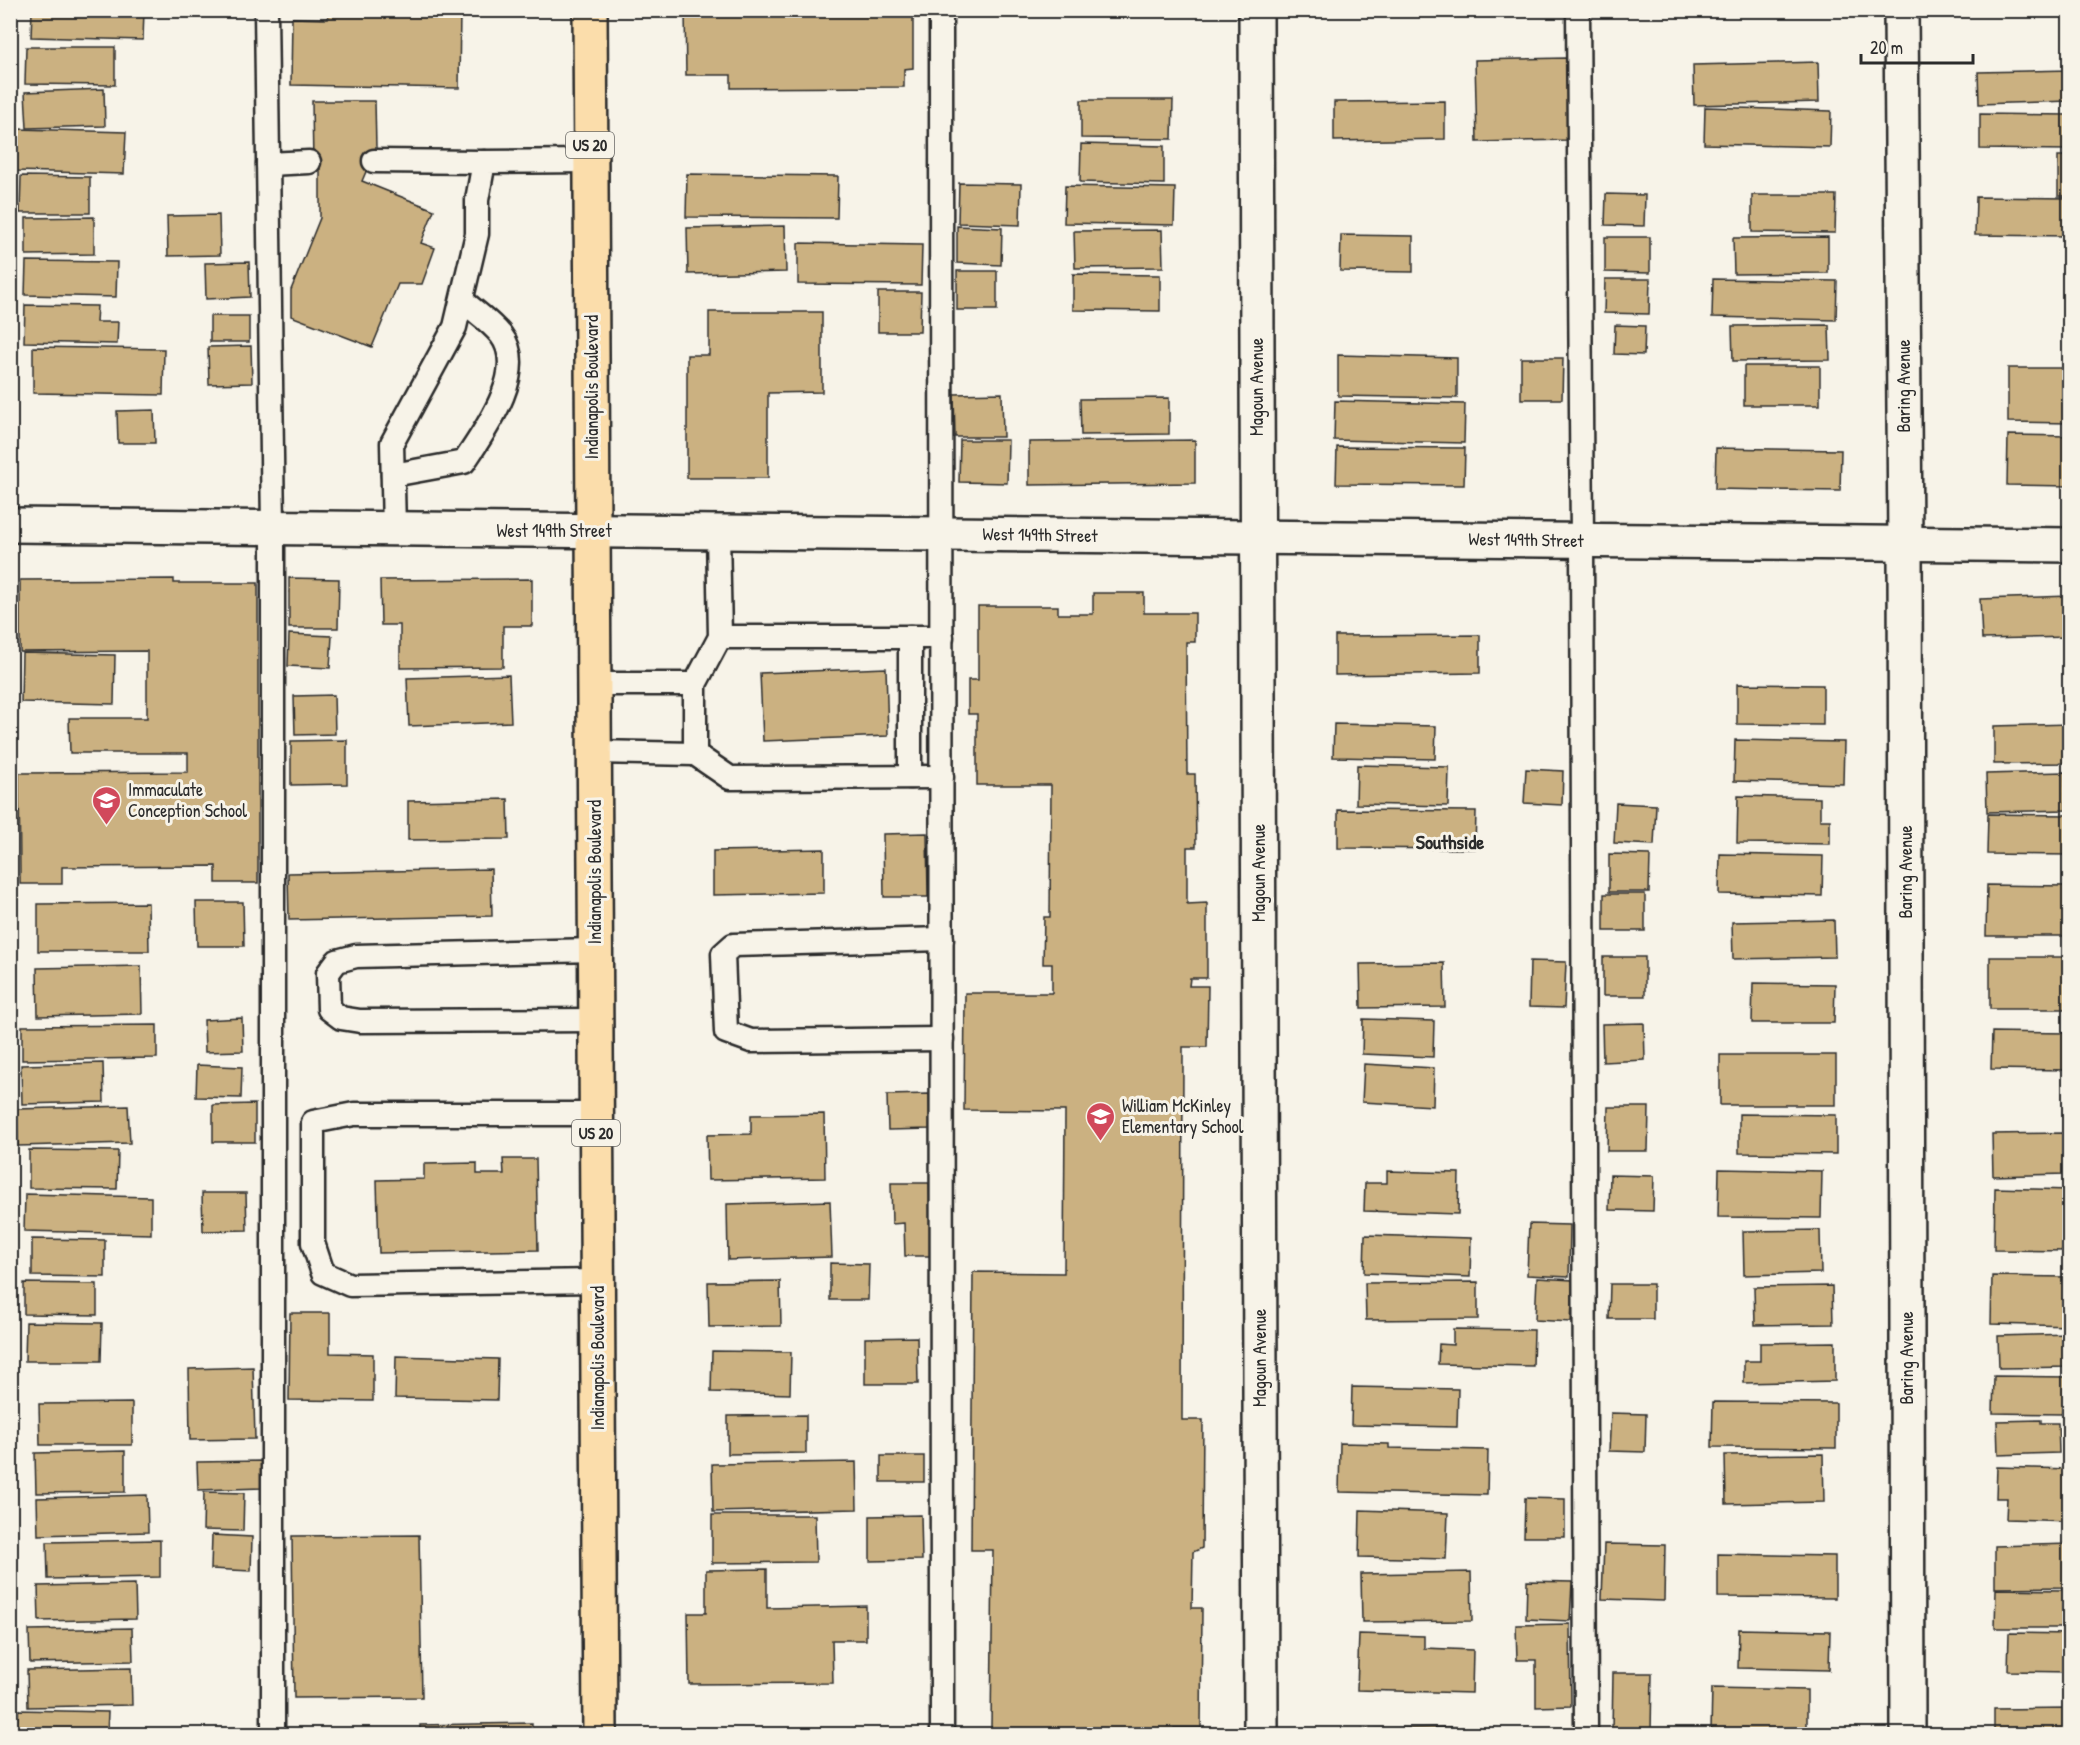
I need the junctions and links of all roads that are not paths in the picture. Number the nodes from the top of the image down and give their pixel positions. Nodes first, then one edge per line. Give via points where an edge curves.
1 (266, 10) edge
2 (590, 10) edge
3 (941, 10) edge
4 (1256, 10) edge
5 (1578, 10) edge
6 (1902, 10) edge
7 (374, 161) dead end
8 (591, 161) junction
9 (309, 162) dead end
10 (484, 162) junction
11 (268, 164) junction
12 (462, 300) junction
13 (393, 475) junction
14 (10, 525) edge
15 (273, 528) junction
16 (394, 529) junction
17 (593, 531) junction
18 (718, 532) junction
19 (942, 534) junction
20 (1258, 537) junction
21 (1582, 541) junction
22 (1905, 544) junction
23 (2070, 545) edge
24 (720, 637) junction
25 (910, 637) junction
26 (942, 637) junction
27 (593, 684) junction
28 (696, 684) junction
29 (594, 752) junction
30 (695, 754) junction
31 (910, 777) junction
32 (942, 777) junction
33 (942, 939) junction
34 (595, 950) junction
35 (596, 1020) junction
36 (942, 1039) junction
37 (596, 1114) junction
38 (597, 1281) junction
39 (273, 1734) edge
40 (600, 1734) edge
41 (942, 1734) edge
42 (1261, 1734) edge
43 (1586, 1734) edge
44 (1908, 1734) edge

1 - 11 lane
2 - 8 main road, Indianapolis Boulevard / US 20
3 - 19 lane
4 - 20 street, Magoun Avenue
5 - 21 lane
6 - 22 street, Baring Avenue
7 - 10 lane
8 - 10 lane
8 - 17 main road, Indianapolis Boulevard / US 20
9 - 11 lane
10 - 12 lane via 477,200 477,234
11 - 15 lane
12 - 13 lane via 455,327 392,443
12 - 13 lane via 501,335 510,353 504,392 493,419 464,462
13 - 16 lane
14 - 15 street, West 149th Street
15 - 16 street, West 149th Street
15 - 39 lane
16 - 17 street, West 149th Street
17 - 18 street, West 149th Street
17 - 27 main road, Indianapolis Boulevard / US 20
18 - 19 street, West 149th Street
18 - 24 lane
19 - 20 street, West 149th Street
19 - 26 lane
20 - 21 street, West 149th Street
20 - 42 street, Magoun Avenue
21 - 22 street, West 149th Street
21 - 43 lane
22 - 23 street, West 149th Street
22 - 44 street, Baring Avenue
24 - 25 lane
24 - 28 lane
25 - 26 lane
25 - 31 lane
26 - 32 lane
27 - 28 lane
27 - 29 main road, Indianapolis Boulevard / US 20
28 - 30 lane
29 - 30 lane
29 - 34 main road, Indianapolis Boulevard / US 20
30 - 31 lane via 730,778
31 - 32 lane
32 - 33 lane
33 - 36 lane
33 - 36 lane via 733,945 723,954 726,1032 752,1041
34 - 35 main road, Indianapolis Boulevard / US 20
34 - 35 lane via 356,956 337,961 328,972 329,1009 341,1018
35 - 37 main road, Indianapolis Boulevard / US 20
36 - 41 lane
37 - 38 main road, Indianapolis Boulevard / US 20
37 - 38 lane via 354,1114 313,1122 313,1243 323,1273 350,1285
38 - 40 main road, Indianapolis Boulevard / US 20

